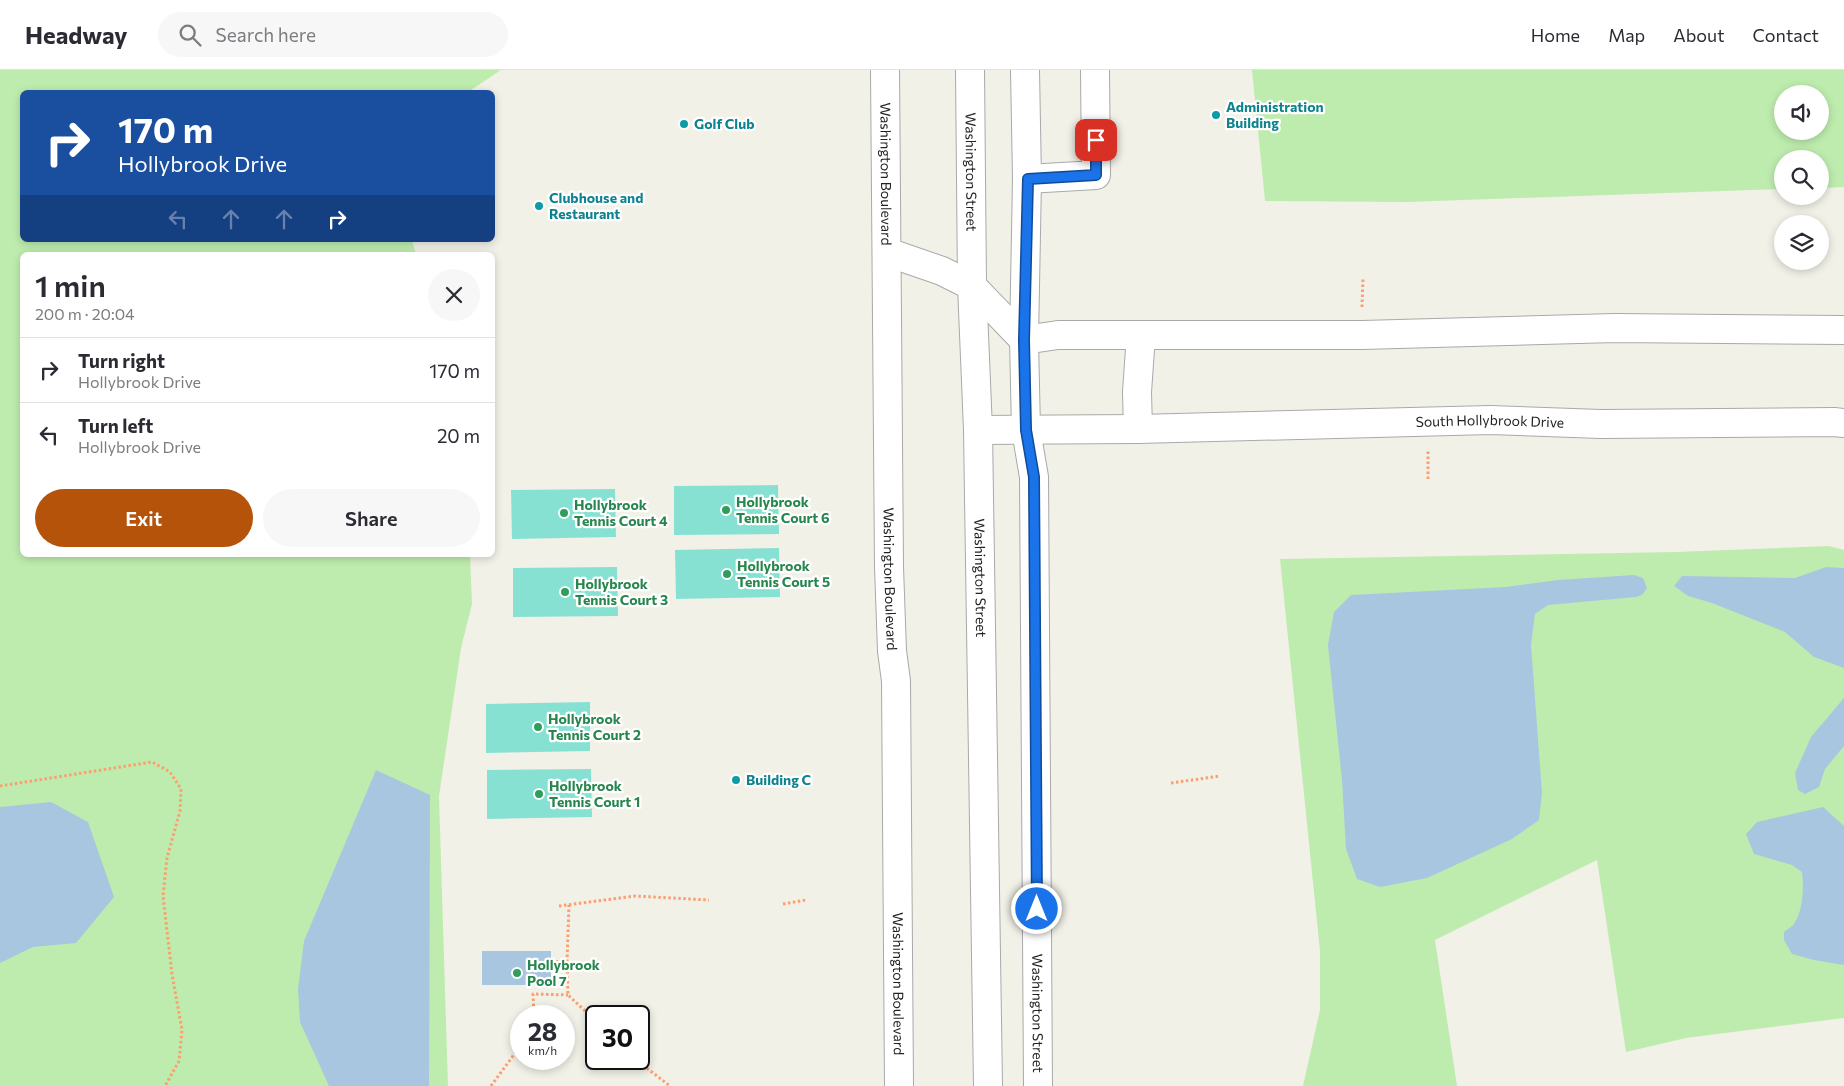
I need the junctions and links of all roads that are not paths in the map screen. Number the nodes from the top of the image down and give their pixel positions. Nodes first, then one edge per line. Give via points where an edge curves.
1 (885, 70) edge
2 (970, 70) edge
3 (1026, 70) edge
4 (1096, 70) edge
5 (1028, 179) junction
6 (887, 252) junction
7 (972, 286) junction
8 (1844, 330) edge
9 (1141, 334) junction
10 (1024, 340) junction
11 (1844, 423) edge
12 (1138, 429) junction
13 (978, 430) junction
14 (1026, 430) junction
15 (899, 1086) edge
16 (988, 1086) edge
17 (1038, 1086) edge

1 - 6 street, Washington Boulevard
2 - 7 street, Washington Street
3 - 5 street, Washington Street
4 - 5 street via 1096,175
5 - 10 street, Washington Street
6 - 7 street via 942,271
6 - 15 street, Washington Boulevard via 890,599 896,681
7 - 10 street
7 - 13 street, Washington Street
8 - 9 street via 1615,328 1362,335
9 - 10 street via 1058,335
9 - 12 street
10 - 14 street, Washington Street
11 - 12 street, South Hollybrook Drive via 1601,424 1490,420
12 - 14 street, South Hollybrook Drive
13 - 14 street, South Hollybrook Drive
13 - 16 street, Washington Street
14 - 17 street, Washington Street via 1034,477

